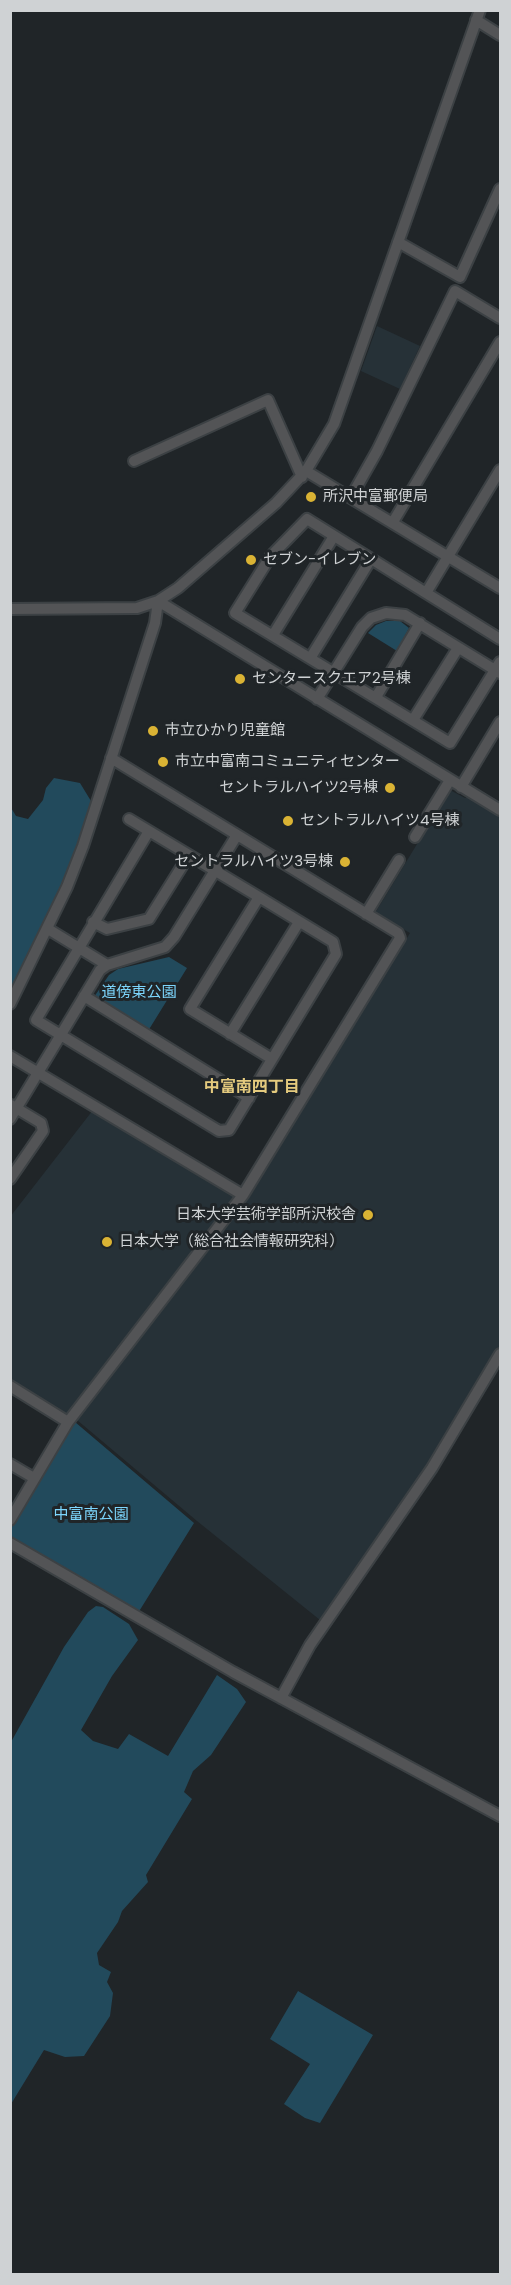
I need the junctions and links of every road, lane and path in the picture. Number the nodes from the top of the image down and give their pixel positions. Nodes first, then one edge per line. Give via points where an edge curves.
1 (478, 15) edge
2 (501, 35) edge
3 (501, 189) edge
4 (398, 242) junction
5 (501, 318) edge
6 (501, 342) edge
7 (134, 461) dead end
8 (501, 470) edge
9 (304, 474) junction
10 (351, 497) junction
11 (393, 522) junction
12 (334, 536) junction
13 (448, 555) junction
14 (371, 559) junction
15 (501, 588) edge
16 (426, 593) junction
17 (158, 601) junction
18 (10, 609) edge
19 (420, 623) junction
20 (273, 635) junction
21 (501, 639) edge
22 (458, 648) junction
23 (311, 657) junction
24 (499, 669) edge
25 (335, 672) junction
26 (376, 697) junction
27 (317, 699) junction
28 (413, 720) junction
29 (501, 722) edge
30 (111, 759) junction
31 (450, 780) junction
32 (461, 787) junction
33 (501, 810) edge
34 (129, 819) dead end
35 (149, 831) junction
36 (237, 835) junction
37 (415, 837) dead end
38 (189, 855) junction
39 (399, 860) dead end
40 (215, 871) junction
41 (259, 897) junction
42 (366, 914) junction
43 (93, 922) junction
44 (299, 922) junction
45 (48, 929) junction
46 (78, 947) junction
47 (106, 965) junction
48 (84, 996) junction
49 (10, 1004) edge
50 (230, 1034) junction
51 (60, 1035) junction
52 (10, 1056) edge
53 (272, 1059) junction
54 (39, 1072) junction
55 (249, 1098) junction
56 (14, 1107) edge
57 (10, 1119) edge
58 (10, 1179) edge
59 (243, 1195) junction
60 (501, 1354) edge
61 (10, 1386) edge
62 (69, 1422) junction
63 (10, 1464) edge
64 (34, 1478) junction
65 (10, 1520) edge
66 (10, 1543) edge
67 (281, 1698) junction
68 (501, 1816) edge

1 - 2 street
1 - 4 street
3 - 4 street via 460,277
4 - 9 street via 334,424
5 - 10 street via 455,291
6 - 11 street
7 - 9 street via 268,399
8 - 13 street
9 - 10 street
9 - 17 street via 268,511
10 - 11 street
11 - 13 street
12 - 14 street
12 - 20 street
12 - 20 street via 307,519 270,557 235,613
13 - 15 street
13 - 16 street
14 - 16 street
14 - 23 street
16 - 21 street
17 - 18 street via 137,608
17 - 27 street
17 - 30 street via 155,623
19 - 22 street
19 - 25 street via 392,612 372,618 362,627
19 - 26 street
20 - 23 street
22 - 24 street
22 - 28 street
23 - 25 street
24 - 28 street via 450,744
25 - 26 street
25 - 27 street
26 - 28 street
27 - 31 street
29 - 32 street
30 - 36 street
30 - 45 street via 84,846
31 - 32 street
31 - 37 street
32 - 33 street
34 - 35 street
35 - 38 street
35 - 43 street
36 - 40 street
36 - 42 street
38 - 40 street
38 - 43 street via 149,919 107,929
39 - 42 street
40 - 41 street
40 - 47 street via 170,943 159,950
41 - 44 street
41 - 50 street via 190,1009
42 - 59 street via 400,938
43 - 46 street
44 - 50 street
44 - 53 street via 333,942 336,954
45 - 46 street
45 - 49 street
46 - 47 street
46 - 51 street via 36,1020
47 - 48 street
48 - 51 street
48 - 55 street
50 - 53 street
51 - 54 street
51 - 55 street via 219,1131 229,1130
52 - 54 street
53 - 55 street
54 - 56 street
54 - 59 street
56 - 57 street
56 - 58 street via 41,1123 43,1131
59 - 62 street
60 - 67 street via 432,1468 310,1645
61 - 62 street
62 - 64 street
63 - 64 street
64 - 65 street
66 - 67 street
67 - 68 street

